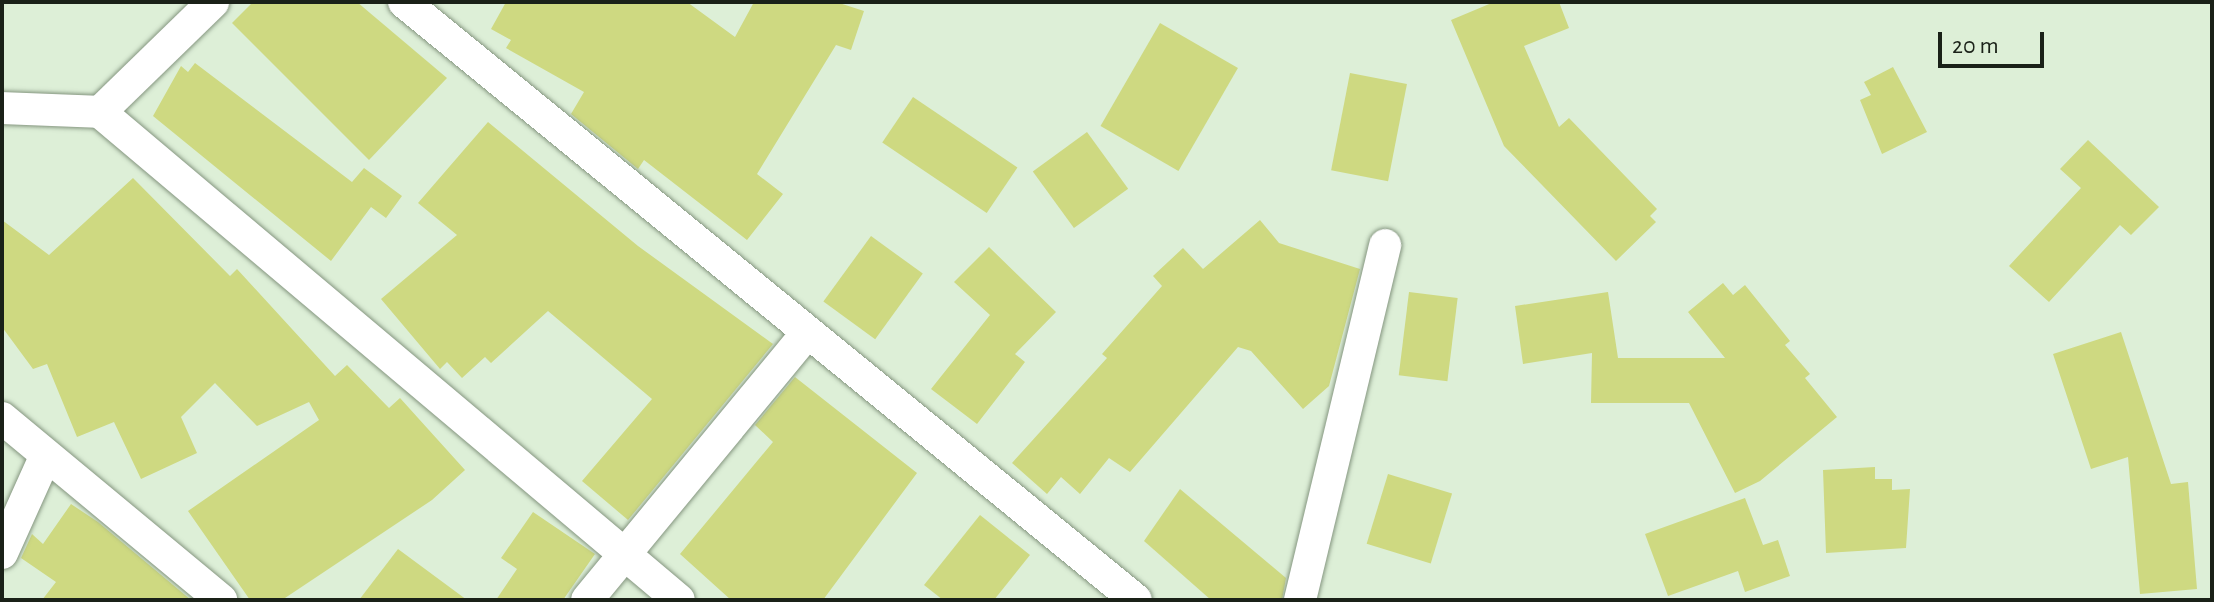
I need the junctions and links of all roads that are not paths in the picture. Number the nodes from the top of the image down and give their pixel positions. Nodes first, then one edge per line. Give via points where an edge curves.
1 (213, 2) edge
2 (404, 2) edge
3 (2, 108) edge
4 (100, 112) junction
5 (1385, 245) dead end
6 (806, 334) junction
7 (2, 418) edge
8 (46, 455) junction
9 (2, 553) edge
10 (623, 555) junction
11 (221, 600) edge
12 (587, 600) edge
13 (679, 600) edge
14 (1136, 600) edge
15 (1300, 600) edge

1 - 4 street
2 - 6 street
3 - 4 street
4 - 10 street
5 - 15 street
6 - 10 street
6 - 14 street
7 - 8 street
8 - 9 street
8 - 11 street
10 - 12 street
10 - 13 street

